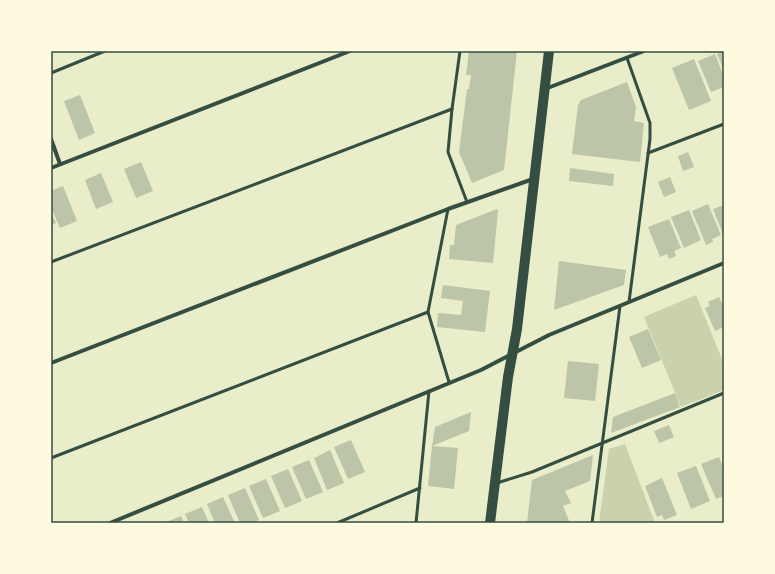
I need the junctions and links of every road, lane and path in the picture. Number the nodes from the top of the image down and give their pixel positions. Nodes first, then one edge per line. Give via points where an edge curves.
1 (105, 51) edge
2 (350, 51) edge
3 (460, 51) edge
4 (549, 51) edge
5 (644, 51) edge
6 (627, 58) junction
7 (51, 73) edge
8 (544, 89) junction
9 (452, 109) junction
10 (724, 124) edge
11 (51, 139) edge
12 (648, 153) junction
13 (60, 164) junction
14 (51, 168) edge
15 (534, 179) junction
16 (467, 202) junction
17 (448, 209) junction
18 (51, 262) edge
19 (724, 263) edge
20 (629, 302) junction
21 (620, 306) junction
22 (428, 312) junction
23 (512, 354) junction
24 (51, 363) edge
25 (449, 382) junction
26 (429, 391) junction
27 (724, 393) edge
28 (603, 442) junction
29 (51, 458) edge
30 (495, 483) junction
31 (420, 488) junction
32 (110, 523) edge
33 (338, 523) edge
34 (416, 523) edge
35 (490, 523) edge
36 (592, 523) edge

1 - 7 lane
2 - 13 street
3 - 9 lane
4 - 8 main road
5 - 6 street
6 - 8 street
6 - 12 lane via 650,123
8 - 15 main road
9 - 16 lane via 448,152
9 - 18 lane
10 - 12 lane
11 - 13 street
12 - 20 lane
13 - 14 street
15 - 16 street
15 - 23 main road
16 - 17 street
17 - 22 lane
17 - 24 street
19 - 20 street
20 - 21 street
21 - 23 street via 549,335
21 - 28 lane
22 - 25 lane
22 - 29 lane
23 - 25 street via 481,370
23 - 30 main road
25 - 26 street
26 - 31 lane
26 - 32 street
27 - 28 lane
28 - 30 lane via 532,472
28 - 36 lane
30 - 35 main road
31 - 33 lane
31 - 34 lane

